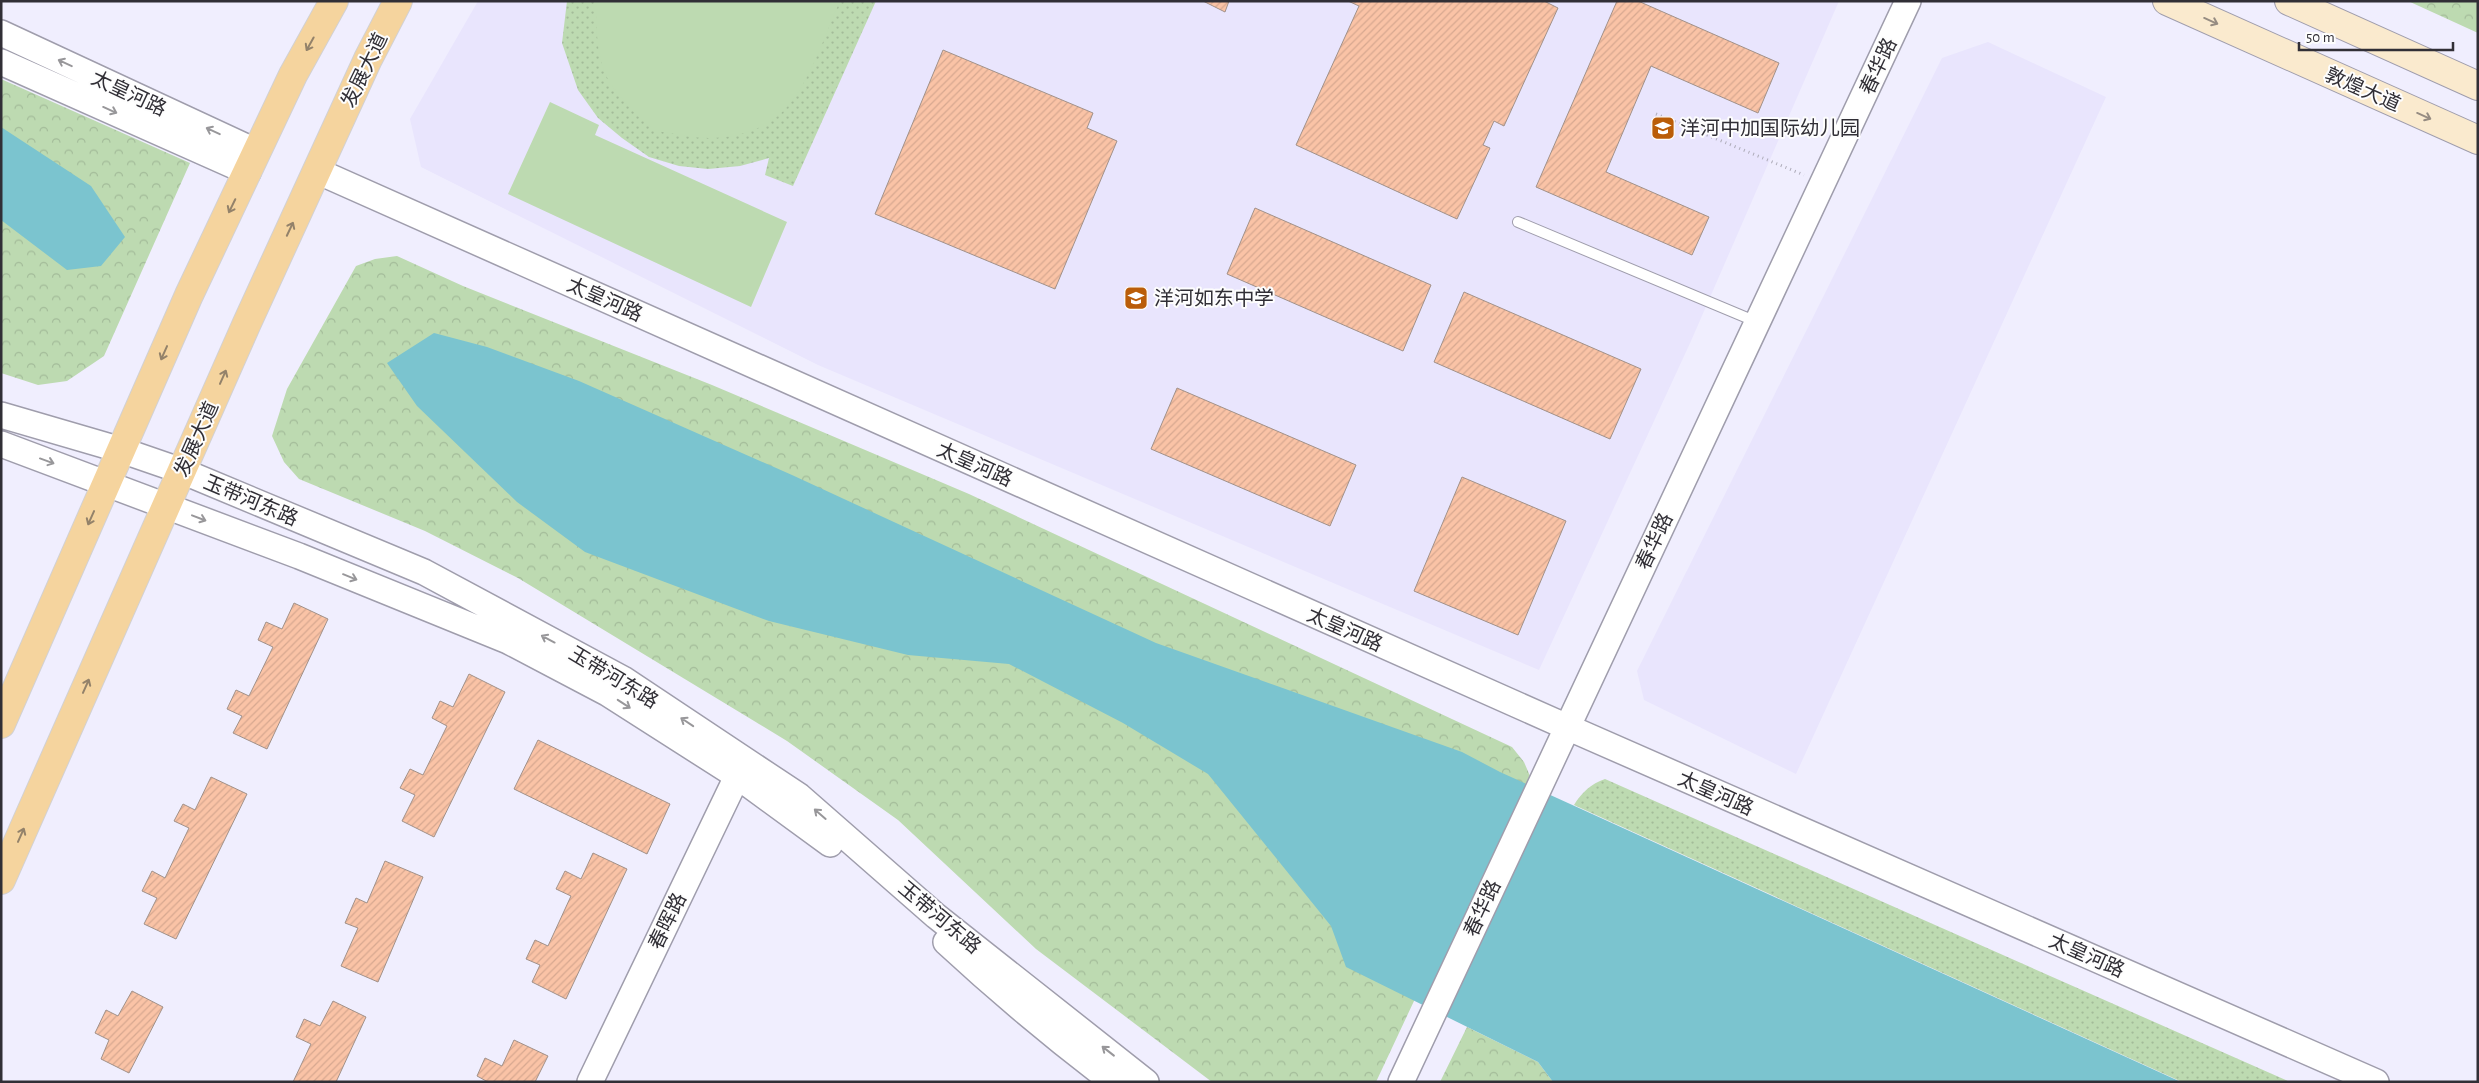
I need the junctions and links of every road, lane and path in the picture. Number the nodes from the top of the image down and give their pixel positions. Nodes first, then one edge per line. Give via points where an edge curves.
1 (334, 1) edge
2 (398, 1) edge
3 (1908, 1) edge
4 (2167, 1) edge
5 (2289, 1) edge
6 (1, 33) edge
7 (1, 62) edge
8 (2478, 86) edge
9 (1656, 114) dead end
10 (2478, 140) edge
11 (253, 162) junction
12 (317, 171) junction
13 (1823, 183) junction
14 (1518, 222) dead end
15 (1758, 322) junction
16 (1, 416) edge
17 (1, 444) edge
18 (121, 450) junction
19 (182, 471) junction
20 (107, 483) junction
21 (166, 506) junction
22 (1, 724) edge
23 (1567, 727) junction
24 (741, 768) junction
25 (1, 880) edge
26 (590, 1082) edge
27 (1114, 1082) edge
28 (1146, 1082) edge
29 (1401, 1082) edge
30 (2376, 1082) edge

1 -> 11 main road via 293,75
2 - 12 main road, 发展大道
3 - 13 street, 春华路
4 -> 10 main road, 敦煌大道
5 - 8 main road
11 -> 6 street, 太皇河路
7 -> 11 street, 太皇河路
9 - 13 path
11 -> 18 main road via 189,295
19 -> 12 main road, 发展大道
12 - 23 street, 太皇河路
13 - 15 street, 春华路
14 - 15 lane
15 - 23 street, 春华路
16 - 18 street, 玉带河东路
17 -> 20 street, 玉带河东路
18 - 19 street, 玉带河东路
18 - 20 main road
19 - 21 main road, 发展大道
24 -> 19 street, 玉带河东路 via 623,679 424,572
20 - 21 street, 玉带河东路
20 -> 22 main road
21 -> 24 street, 玉带河东路 via 300,556 508,641
25 -> 21 main road, 发展大道
23 - 29 street, 春华路
23 - 30 street, 太皇河路
24 - 26 street, 春晖路
24 - 27 street, 玉带河东路 via 913,912 998,990
28 -> 24 street, 玉带河东路 via 936,916 799,796

